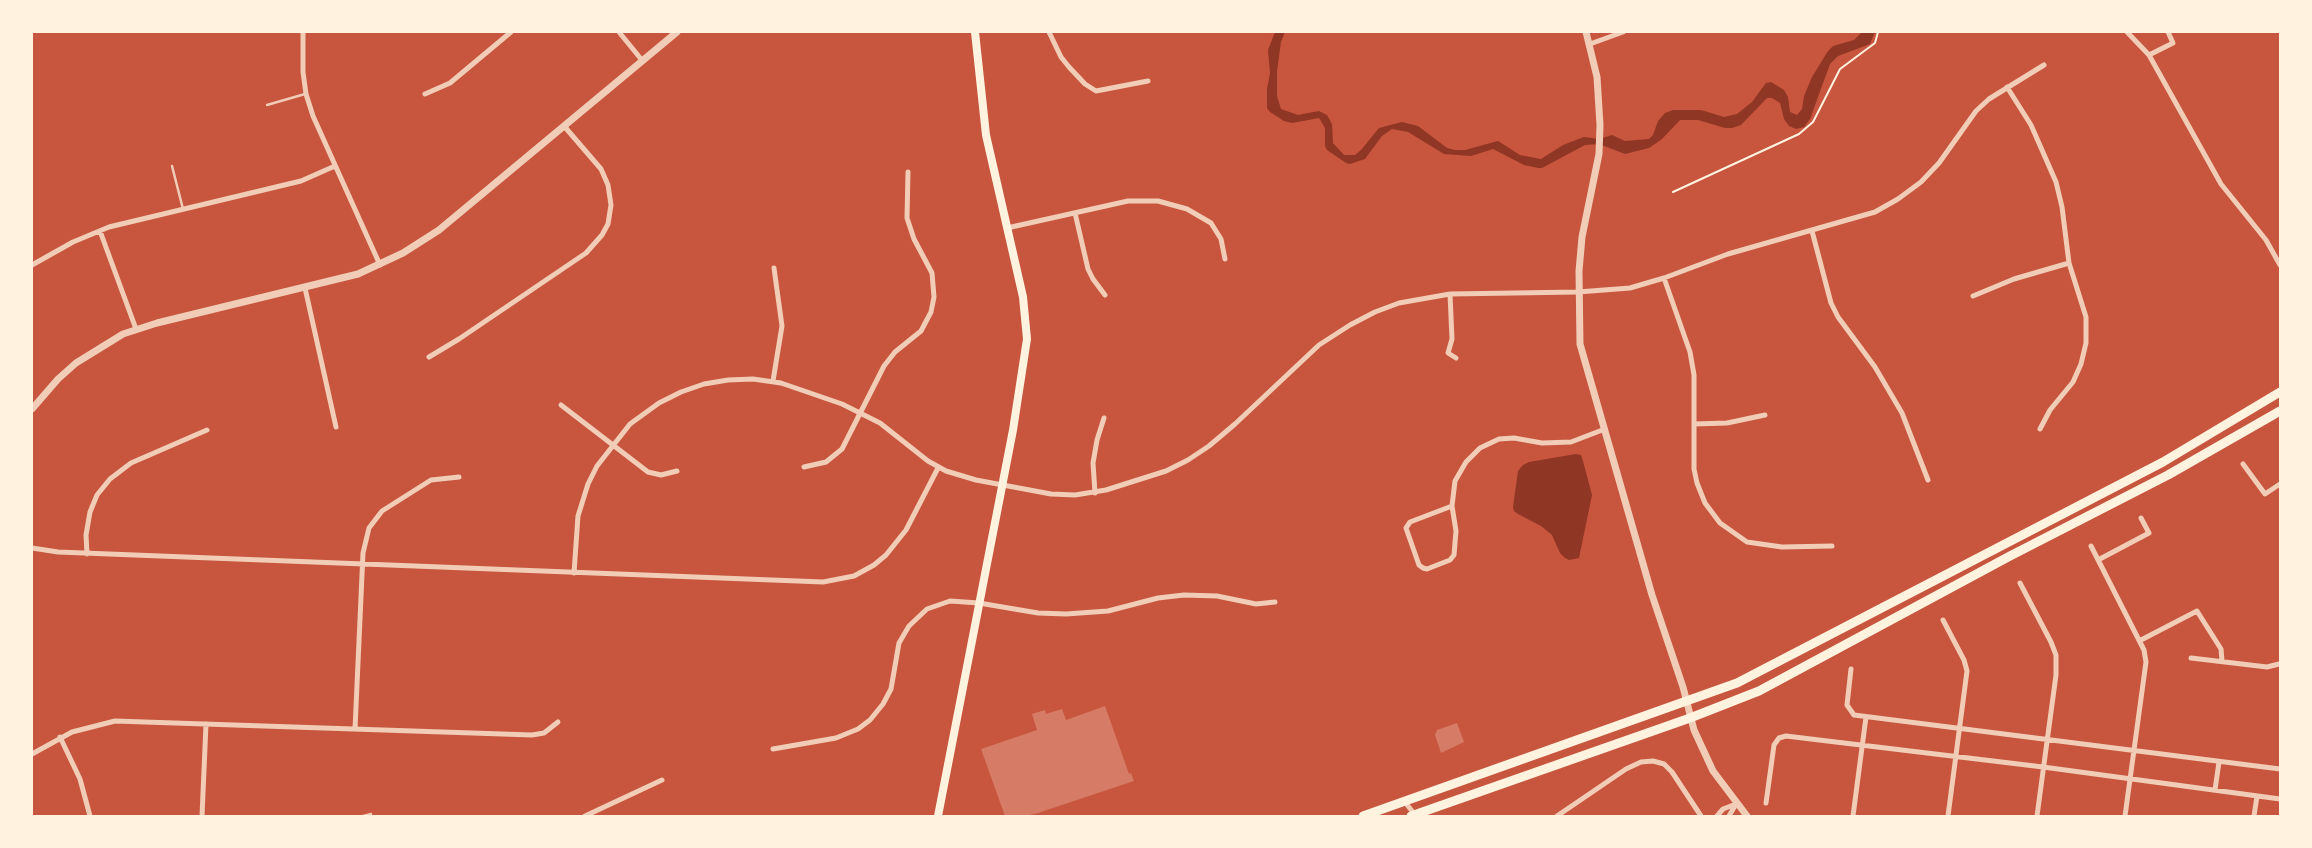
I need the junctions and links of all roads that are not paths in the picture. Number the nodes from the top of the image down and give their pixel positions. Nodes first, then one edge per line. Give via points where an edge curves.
1 (303, 32) edge
2 (512, 32) edge
3 (619, 32) edge
4 (677, 32) edge
5 (975, 32) edge
6 (1049, 32) edge
7 (1586, 32) edge
8 (1623, 32) edge
9 (2127, 32) edge
10 (2168, 32) edge
11 (1590, 44) junction
12 (2149, 55) junction
13 (641, 59) junction
14 (2044, 65) dead end
15 (1148, 80) dead end
16 (2007, 87) junction
17 (306, 94) junction
18 (425, 94) dead end
19 (267, 104) dead end
20 (564, 126) junction
21 (172, 166) dead end
22 (335, 166) junction
23 (908, 172) dead end
24 (183, 209) junction
25 (1075, 214) junction
26 (1007, 228) junction
27 (100, 231) junction
28 (1812, 231) junction
29 (1225, 258) dead end
30 (2069, 264) junction
31 (32, 265) edge
32 (380, 265) junction
33 (2280, 265) edge
34 (774, 268) dead end
35 (1664, 278) junction
36 (305, 288) junction
37 (1578, 292) junction
38 (1450, 294) junction
39 (1105, 295) dead end
40 (1973, 296) dead end
41 (136, 330) junction
42 (429, 357) dead end
43 (1456, 358) dead end
44 (773, 381) junction
45 (2280, 392) edge
46 (561, 405) dead end
47 (32, 409) edge
48 (2280, 411) edge
49 (860, 413) junction
50 (1765, 415) dead end
51 (1104, 418) dead end
52 (1694, 424) junction
53 (336, 427) dead end
54 (1605, 429) junction
55 (2040, 429) dead end
56 (207, 430) dead end
57 (611, 445) junction
58 (2243, 464) dead end
59 (804, 467) dead end
60 (938, 468) junction
61 (677, 471) dead end
62 (459, 477) dead end
63 (1928, 480) dead end
64 (2280, 484) edge
65 (1002, 486) junction
66 (1095, 493) junction
67 (1452, 506) junction
68 (2141, 518) dead end
69 (1832, 546) dead end
70 (2091, 546) dead end
71 (32, 548) edge
72 (87, 554) junction
73 (2098, 560) junction
74 (363, 565) junction
75 (574, 573) junction
76 (2020, 583) dead end
77 (1275, 602) dead end
78 (979, 603) junction
79 (1943, 620) dead end
80 (2141, 640) junction
81 (2191, 657) dead end
82 (2222, 661) junction
83 (2279, 664) edge
84 (1851, 669) dead end
85 (1685, 700) junction
86 (1866, 717) junction
87 (1690, 718) junction
88 (558, 722) dead end
89 (206, 724) junction
90 (1959, 728) junction
91 (355, 729) junction
92 (60, 737) junction
93 (2047, 739) junction
94 (1863, 746) junction
95 (773, 749) dead end
96 (2134, 750) junction
97 (32, 754) edge
98 (1955, 757) junction
99 (2219, 762) junction
100 (2043, 767) junction
101 (2280, 769) edge
102 (2130, 779) junction
103 (662, 780) dead end
104 (2215, 790) junction
105 (2258, 796) junction
106 (2280, 799) edge
107 (1404, 801) junction
108 (1766, 803) dead end
109 (1736, 804) junction
110 (370, 814) dead end
111 (1414, 816) edge
112 (90, 817) edge
113 (202, 817) edge
114 (363, 817) edge
115 (586, 817) edge
116 (938, 817) edge
117 (1363, 817) edge
118 (1558, 817) edge
119 (1701, 817) edge
120 (1717, 817) edge
121 (1729, 817) edge
122 (1747, 817) edge
123 (1853, 817) edge
124 (1948, 817) edge
125 (2037, 817) edge
126 (2125, 817) edge
127 (2255, 817) edge

1 - 17 street
2 - 18 street via 450,83
3 - 13 street
4 - 13 street
5 - 26 main road via 986,135
6 - 15 street via 1061,57 1096,91
7 - 11 street
8 - 11 street
9 - 12 street
10 - 12 street via 2173,43
11 - 37 street via 1600,125
12 - 33 street via 2221,184
13 - 20 street
14 - 16 street
16 - 28 street via 1976,111 1939,163 1909,192 1875,212
16 - 30 street via 2031,125 2056,182
17 - 19 lane
17 - 22 street
20 - 32 street via 439,230
20 - 42 street via 608,184 611,205 602,235 586,253
21 - 24 lane
22 - 24 street via 300,181
22 - 32 street
23 - 49 street via 907,218 932,274 933,304 921,331 884,366
24 - 27 street
25 - 26 street
25 - 29 street via 1137,200 1178,205 1214,227 1222,239
25 - 39 street via 1088,269
26 - 65 main road via 1023,297 1027,339
27 - 31 street
27 - 41 street
28 - 35 street via 1728,254
28 - 63 street via 1831,303 1902,413
30 - 40 street
30 - 55 street via 2084,308 2086,343 2073,382
32 - 36 street
34 - 44 street via 782,326
35 - 37 street via 1630,288
35 - 52 street via 1690,352
36 - 41 street
36 - 53 street
37 - 38 street
37 - 54 street via 1580,344
38 - 43 street via 1452,339 1448,353
38 - 66 street via 1399,303 1350,325 1319,345 1235,424 1188,460
41 - 47 street via 76,363
44 - 49 street
44 - 57 street via 728,380 681,392 639,416
45 - 85 main road via 2163,462 1756,674
46 - 57 street
48 - 87 main road via 1759,691
49 - 59 street via 837,454
49 - 60 street
50 - 52 street
51 - 66 street via 1093,463
52 - 69 street via 1697,483 1720,523 1755,544
54 - 67 street via 1564,443 1514,438 1490,443 1462,468
54 - 85 street
56 - 72 street via 131,463 110,479 90,512
57 - 61 street via 648,472
57 - 75 street via 582,500
58 - 64 street via 2265,494
60 - 65 street
60 - 75 street via 896,545 874,565 846,578 815,582
62 - 74 street via 431,480 382,511 369,528
65 - 66 street via 1051,494
65 - 78 main road
67 - 67 street via 1456,551 1450,560 1423,568 1406,528 1410,522
68 - 73 street via 2149,533
70 - 73 street
71 - 72 street
72 - 74 street
73 - 80 street
74 - 75 street
74 - 91 street
76 - 93 street via 2056,655
77 - 78 street via 1184,595 1108,611 1066,614
78 - 95 street via 950,601 917,617 899,643 888,696 863,726 836,738
78 - 116 main road
79 - 90 street via 1967,671
80 - 82 street via 2197,611 2221,649
80 - 96 street via 2146,662
81 - 82 street
82 - 83 street via 2267,667
84 - 86 street via 1848,709
85 - 87 street
85 - 107 main road
86 - 90 street
86 - 94 street
87 - 109 street via 1704,755
87 - 111 main road
88 - 91 street via 544,733 532,735
89 - 91 street
89 - 92 street via 115,721
89 - 113 street
90 - 93 street
90 - 98 street
92 - 97 street
92 - 112 street via 80,779
93 - 96 street
93 - 100 street
94 - 98 street
94 - 108 street via 1779,738 1774,745
94 - 123 street
96 - 99 street
96 - 102 street
98 - 100 street
98 - 124 street
99 - 101 street
99 - 104 street
100 - 102 street
100 - 125 street
102 - 104 street
102 - 126 street
103 - 115 street
104 - 105 street
105 - 106 street
105 - 127 street
107 - 111 street
107 - 117 main road
109 - 120 street
109 - 121 street
109 - 122 street
110 - 114 lane
118 - 119 street via 1626,769 1653,761 1672,772

